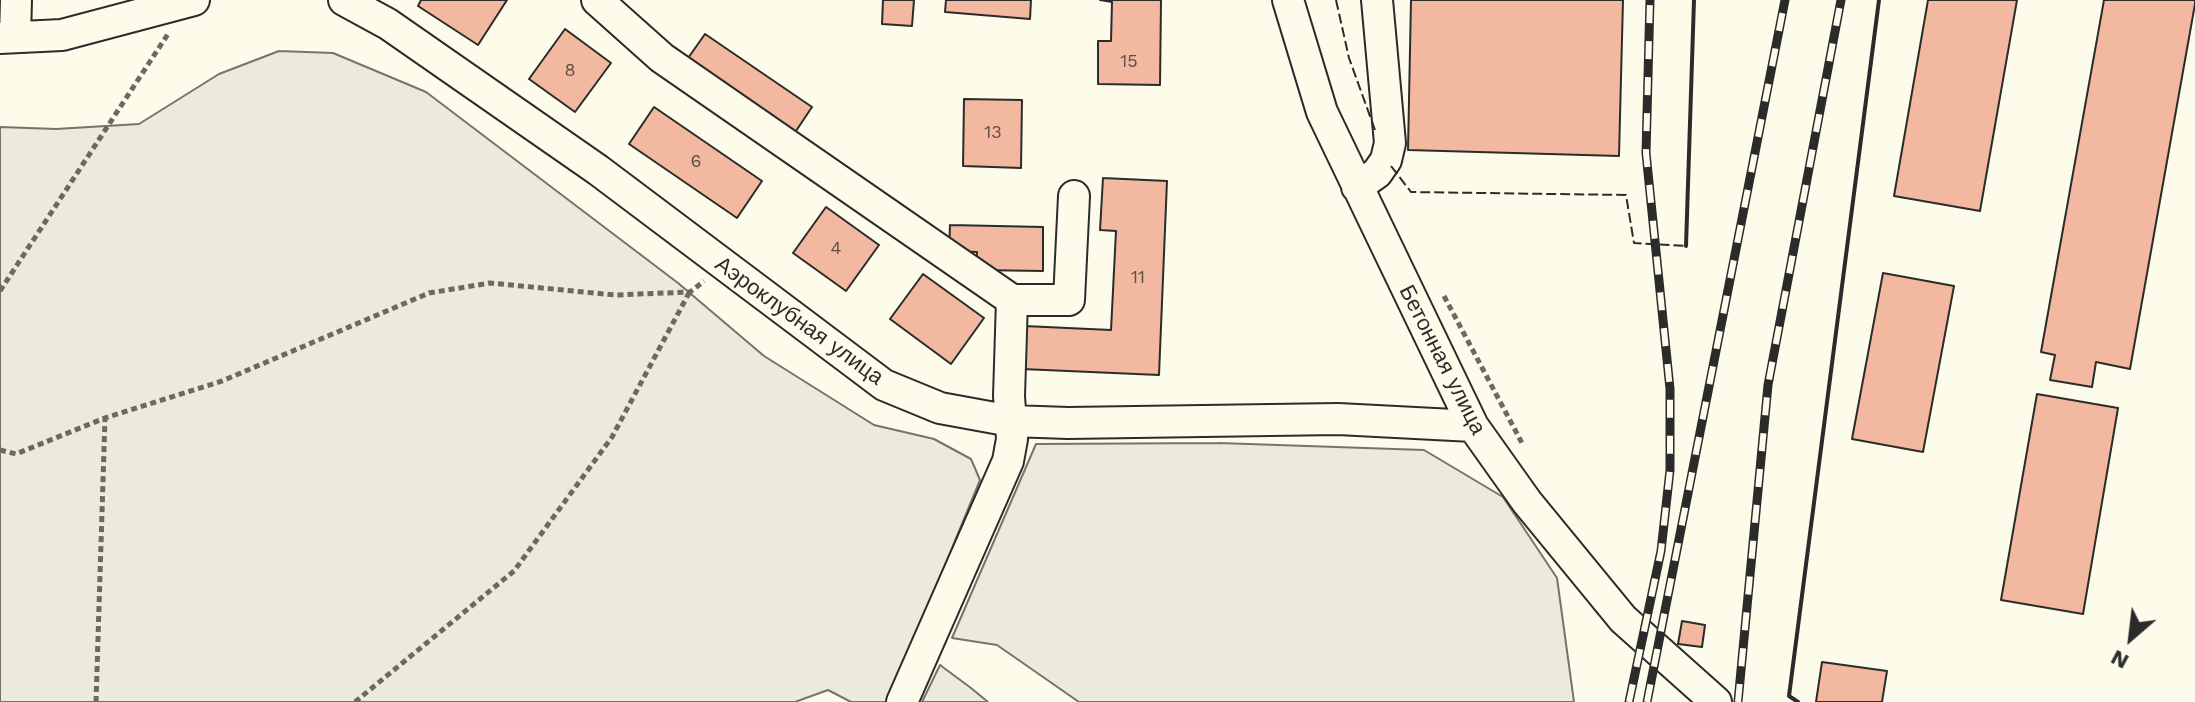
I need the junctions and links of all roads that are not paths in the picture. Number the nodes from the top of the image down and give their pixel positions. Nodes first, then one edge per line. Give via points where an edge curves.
1 (16, 0) edge
2 (193, 0) edge
3 (344, 0) edge
4 (597, 0) edge
5 (1288, 0) edge
6 (1377, 0) edge
7 (8, 38) edge
8 (1357, 187) junction
9 (1074, 196) dead end
10 (1012, 300) junction
11 (1011, 421) junction
12 (1473, 426) junction
13 (902, 702) edge
14 (1716, 702) edge

1 - 7 street
2 - 7 street via 62,35
3 - 11 street, Аэроклубная улица via 388,24 598,170 884,385 940,408
4 - 10 street via 662,58
5 - 8 street, Бетонная улица via 1322,112
6 - 8 street via 1390,143 1377,173
8 - 12 street, Бетонная улица
9 - 10 street via 1069,300
10 - 11 street
11 - 12 street, Аэроклубная улица via 1338,419
11 - 13 street via 1008,461
12 - 14 street, Бетонная улица via 1527,502 1623,619

